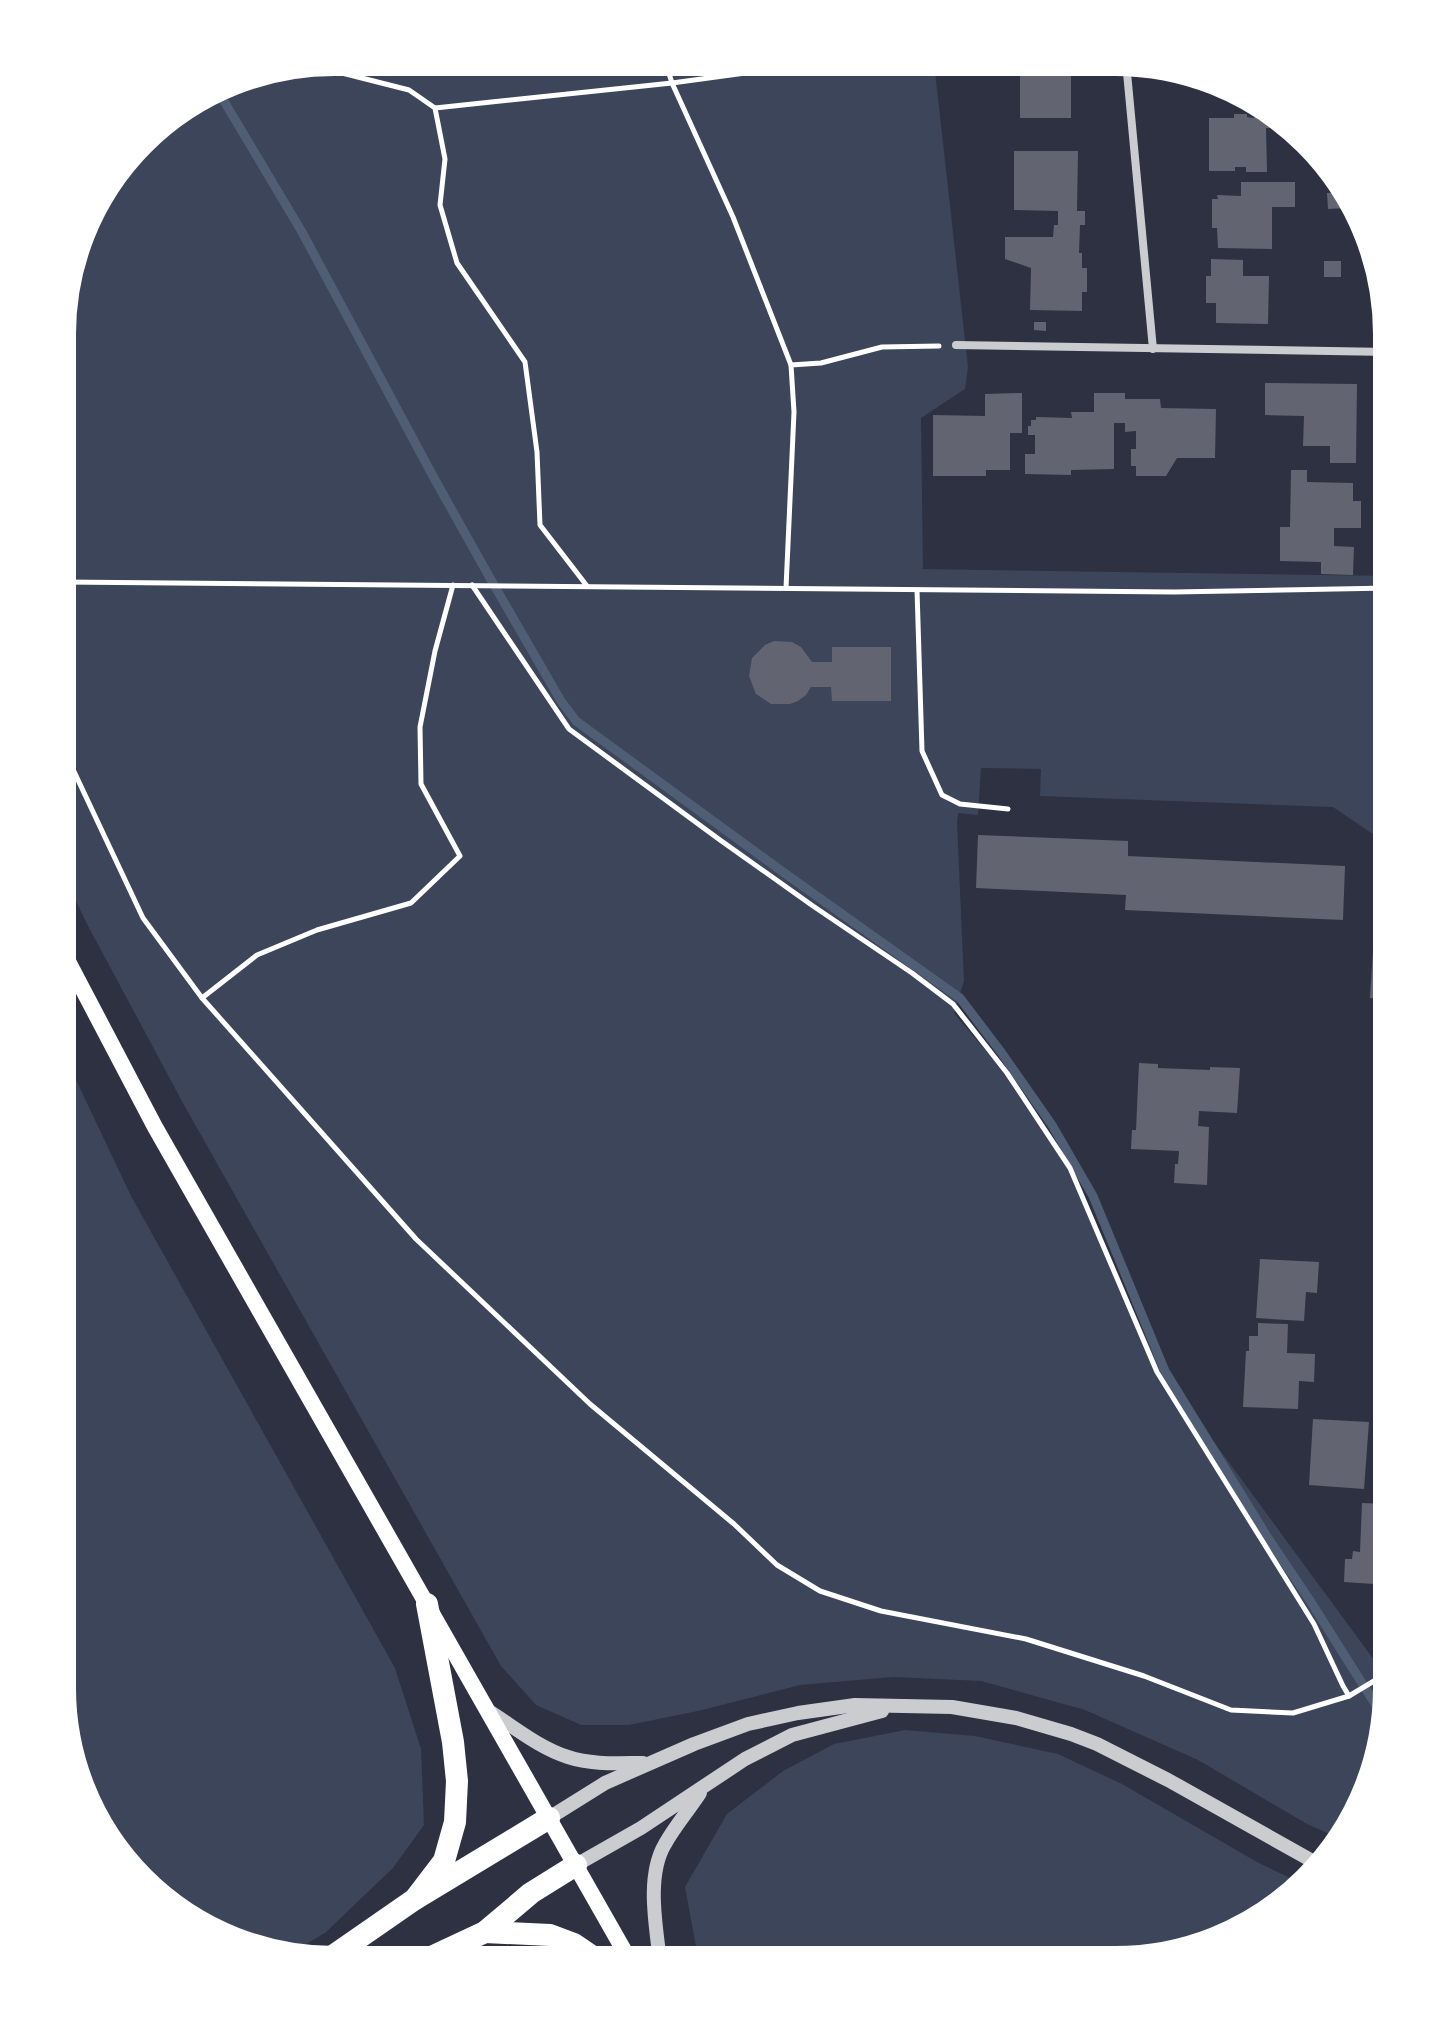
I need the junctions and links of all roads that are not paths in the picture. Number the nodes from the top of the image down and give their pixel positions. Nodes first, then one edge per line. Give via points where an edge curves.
1 (1127, 75) edge
2 (956, 345) road end
3 (1153, 349) junction
4 (1375, 352) edge
5 (74, 973) edge
6 (427, 1604) junction
7 (902, 1706) junction
8 (487, 1710) junction
9 (651, 1762) junction
10 (705, 1786) junction
11 (549, 1818) junction
12 (1310, 1859) edge
13 (576, 1865) junction
14 (415, 1899) junction
15 (485, 1932) junction
16 (344, 1948) edge
17 (451, 1948) edge
18 (580, 1948) edge
19 (623, 1948) edge
20 (659, 1948) edge

1 - 3 street
2 - 3 street
3 - 4 street
5 - 6 main road via 155,1127
6 - 8 main road
6 - 14 highway via 457,1781 455,1822 444,1861
7 - 9 street via 855,1705 773,1718
7 - 10 street via 792,1735
7 - 12 street via 985,1712 1071,1734 1168,1780
8 - 9 street via 568,1757
8 - 11 main road
9 - 11 street
10 - 13 street
10 - 20 street via 663,1847 655,1877
11 - 13 main road
11 - 14 highway
13 - 15 highway via 531,1893
13 - 19 main road
14 - 16 highway
15 - 17 highway
15 - 18 highway via 550,1935

